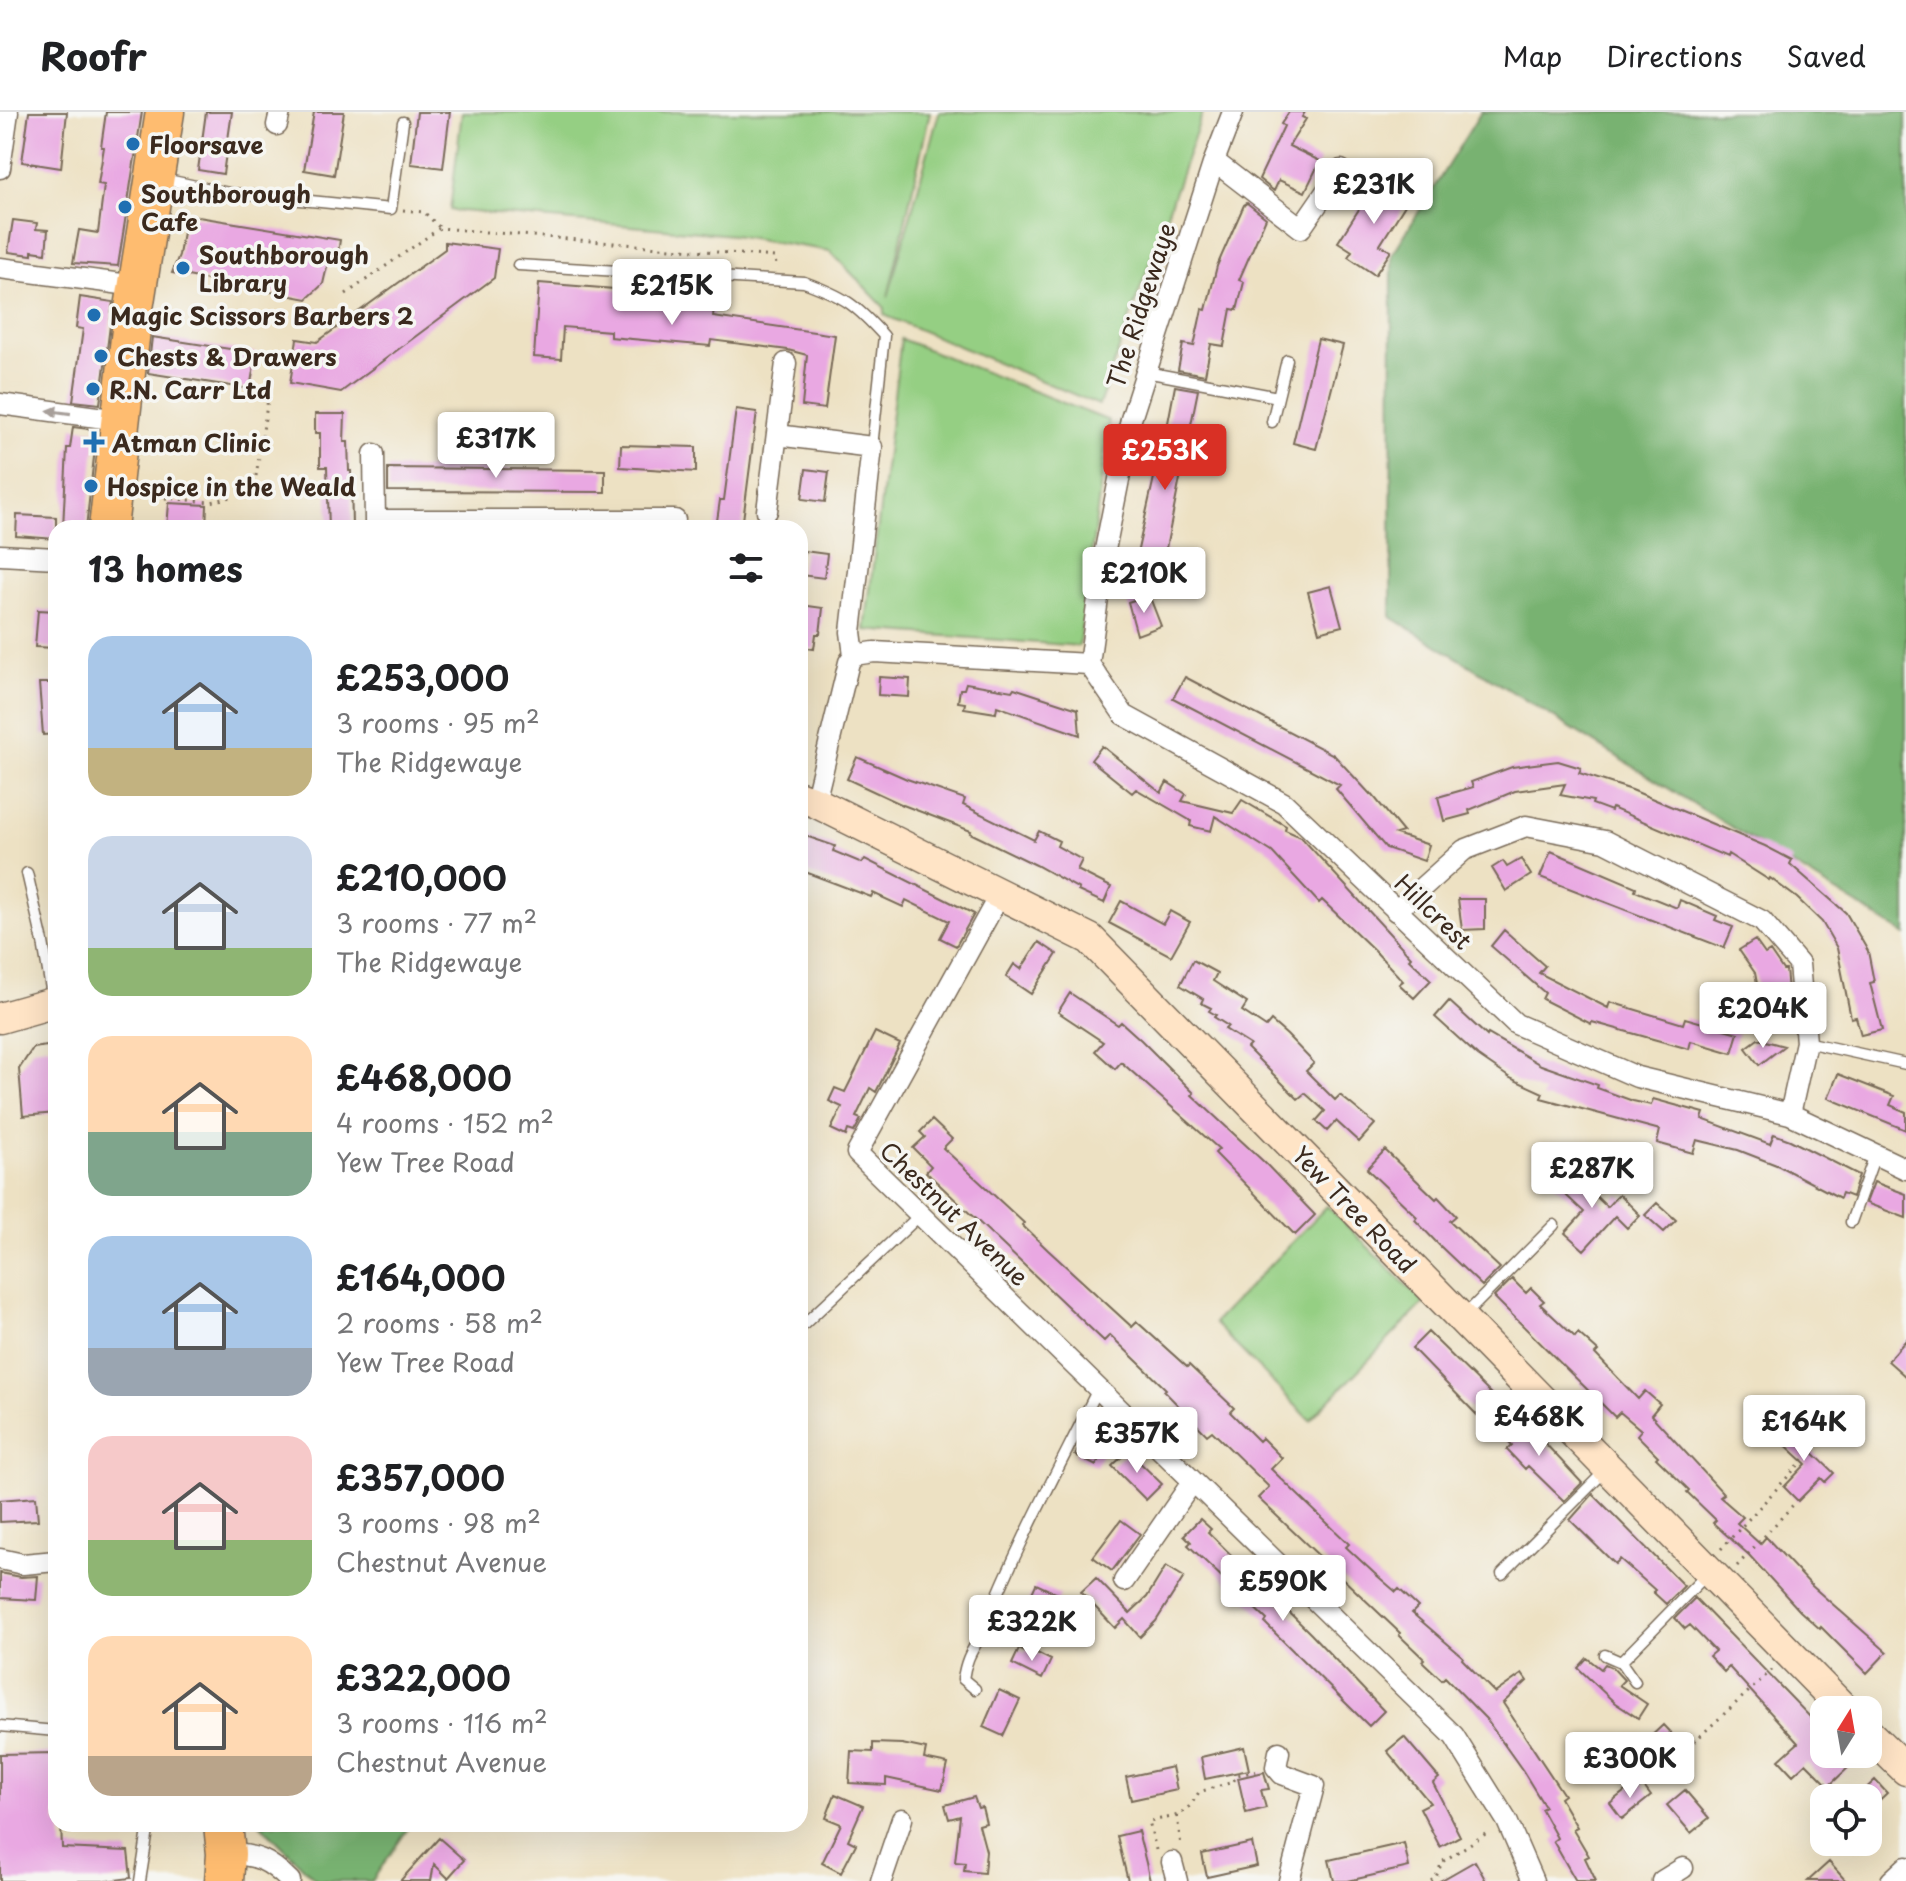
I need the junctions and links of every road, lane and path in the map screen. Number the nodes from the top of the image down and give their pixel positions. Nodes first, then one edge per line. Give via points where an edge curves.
1 (8, 112) edge
2 (165, 112) edge
3 (1233, 112) edge
4 (403, 122) dead end
5 (1214, 161) junction
6 (0, 168) edge
7 (1341, 170) dead end
8 (154, 177) junction
9 (391, 209) junction
10 (440, 228) junction
11 (518, 265) dead end
12 (0, 268) edge
13 (777, 280) junction
14 (137, 286) junction
15 (346, 294) dead end
16 (1287, 360) dead end
17 (786, 363) dead end
18 (1146, 372) junction
19 (269, 392) dead end
20 (1278, 397) junction
21 (0, 404) edge
22 (119, 420) junction
23 (1272, 422) dead end
24 (777, 435) junction
25 (872, 447) junction
26 (374, 454) dead end
27 (256, 476) dead end
28 (236, 496) dead end
29 (110, 511) edge
30 (767, 511) dead end
31 (375, 520) edge
32 (0, 555) edge
33 (48, 558) edge
34 (854, 655) junction
35 (1089, 664) junction
36 (808, 799) edge
37 (27, 873) dead end
38 (999, 896) junction
39 (1396, 911) junction
40 (48, 969) edge
41 (48, 1004) edge
42 (0, 1018) edge
43 (1806, 1042) junction
44 (1906, 1064) edge
45 (1790, 1114) junction
46 (1875, 1155) junction
47 (1906, 1169) edge
48 (920, 1215) junction
49 (1851, 1222) dead end
50 (1554, 1225) dead end
51 (1461, 1318) junction
52 (808, 1320) edge
53 (1098, 1389) junction
54 (1805, 1458) dead end
55 (1608, 1468) junction
56 (1193, 1481) junction
57 (1794, 1504) dead end
58 (0, 1559) edge
59 (48, 1562) edge
60 (1502, 1574) dead end
61 (1712, 1574) junction
62 (1124, 1581) dead end
63 (1790, 1654) junction
64 (1605, 1655) dead end
65 (1621, 1662) junction
66 (1635, 1682) dead end
67 (975, 1689) dead end
68 (1831, 1696) edge
69 (0, 1726) edge
70 (48, 1730) edge
71 (1682, 1746) dead end
72 (1882, 1747) edge
73 (1278, 1760) joint
74 (1906, 1770) edge
75 (1177, 1816) junction
76 (902, 1819) dead end
77 (1507, 1821) junction
78 (148, 1832) edge
79 (225, 1853) edge
80 (1173, 1864) edge
81 (1906, 1867) edge
82 (1683, 1868) dead end
83 (140, 1881) edge
84 (290, 1881) edge
85 (881, 1881) edge
86 (1289, 1881) edge
87 (1431, 1881) edge
88 (1533, 1881) edge
89 (1662, 1881) edge
90 (1891, 1881) edge

1 - 6 street
2 - 8 highway
3 - 5 street, The Ridgewaye
4 - 9 lane
5 - 7 street via 1301,228
5 - 18 street, The Ridgewaye
8 - 9 lane via 229,193
8 - 14 highway
9 - 10 path via 424,212
10 - 13 path via 775,257
10 - 15 path
11 - 13 lane
12 - 14 street
13 - 25 lane via 833,292 857,307 884,336
14 - 22 highway
16 - 20 lane
17 - 24 street
18 - 20 lane
18 - 35 street, The Ridgewaye via 1131,419 1104,555
19 - 27 path
20 - 23 lane
22 -> 21 street
22 - 29 highway
24 - 25 street
24 - 30 street
25 - 34 street via 851,632
26 - 31 street
28 - 29 path
32 - 33 street
34 - 35 street
34 - 36 street
35 - 39 street, Hillcrest via 1124,715 1284,803
36 - 38 street, Yew Tree Road
37 - 40 lane
38 - 48 street, Chestnut Avenue via 857,1153
38 - 51 street, Yew Tree Road via 1090,939
39 - 43 street via 1464,850 1526,826 1605,841 1762,921 1799,964
39 - 45 street, Hillcrest via 1516,1024 1637,1077
41 - 42 street
43 - 44 lane
43 - 45 street
45 - 46 street, Hillcrest
46 - 47 street, Hillcrest
46 - 49 lane
48 - 52 lane
48 - 53 street, Chestnut Avenue
50 - 51 lane
51 - 55 street, Yew Tree Road
53 - 56 street, Chestnut Avenue
53 - 67 lane via 968,1653 963,1679
54 - 61 path
55 - 60 lane
55 - 61 street, Yew Tree Road
56 - 62 street
56 - 77 street, Chestnut Avenue via 1454,1736
57 - 61 path
58 - 59 street
61 - 63 street, Yew Tree Road
61 - 65 lane
63 - 68 street, Yew Tree Road
63 - 71 path via 1686,1749
64 - 65 lane
65 - 66 lane
69 - 70 lane
72 - 74 street
73 - 75 path via 1199,1792 1189,1810
73 - 86 street via 1282,1774 1314,1786
75 - 80 path via 1182,1845
75 - 80 path via 1149,1821 1157,1851
76 - 85 street
77 - 87 path via 1442,1862
77 - 88 street, Chestnut Avenue
78 - 83 lane
79 - 84 street via 272,1863
81 - 90 street
82 - 89 street

